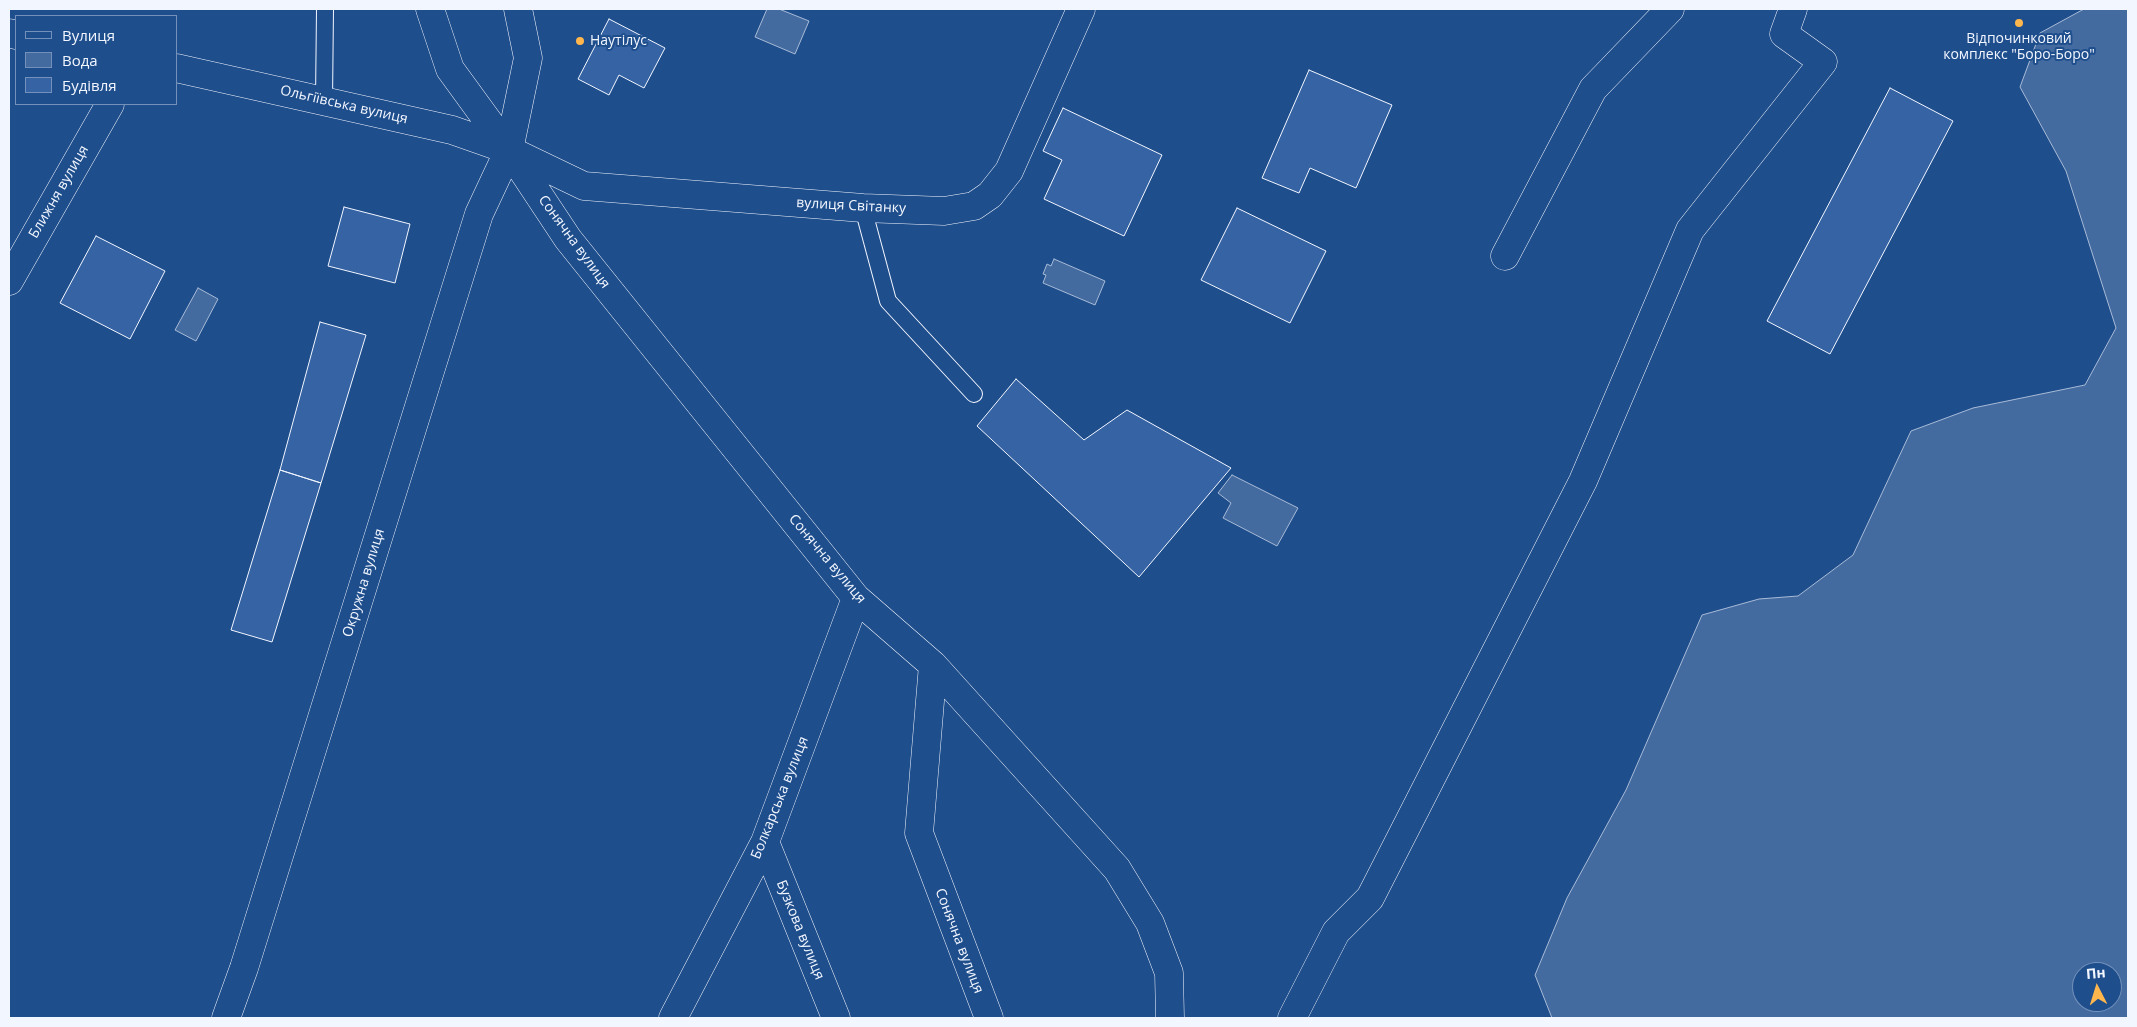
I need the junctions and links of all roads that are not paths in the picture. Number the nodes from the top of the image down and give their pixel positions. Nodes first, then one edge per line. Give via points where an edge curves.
1 (325, 9) edge
2 (430, 9) edge
3 (518, 9) edge
4 (1080, 9) edge
5 (1670, 9) edge
6 (1793, 9) edge
7 (178, 68) edge
8 (324, 100) junction
9 (109, 105) edge
10 (509, 150) junction
11 (862, 208) junction
12 (1505, 256) dead end
13 (9, 281) edge
14 (974, 394) dead end
15 (856, 598) junction
16 (933, 665) junction
17 (765, 842) junction
18 (226, 1018) edge
19 (673, 1018) edge
20 (836, 1018) edge
21 (988, 1018) edge
22 (1170, 1018) edge
23 (1292, 1018) edge

1 - 8 lane
2 - 10 street, Сонячна вулиця via 450,69
3 - 10 street, Окружна вулиця via 528,58
4 - 11 street, вулиця Світанку via 1009,171 990,195 974,206 944,211
5 - 12 street via 1593,89
6 - 23 street via 1784,34 1822,62 1690,230 1583,481 1370,898 1336,932
7 - 8 street, Ольгіївська вулиця
8 - 10 street, Ольгіївська вулиця via 452,130
9 - 13 street, Ближня вулиця
10 - 11 street, вулиця Світанку via 584,186
10 - 15 street, Сонячна вулиця via 568,239
10 - 18 street, Окружна вулиця via 479,214
11 - 14 lane via 888,301
15 - 16 street, Сонячна вулиця
15 - 17 street, Болкарська вулиця
16 - 21 street, Сонячна вулиця via 918,833
16 - 22 street via 1117,869 1150,923 1169,972
17 - 19 street, Болкарська вулиця
17 - 20 street, Бузкова вулиця

